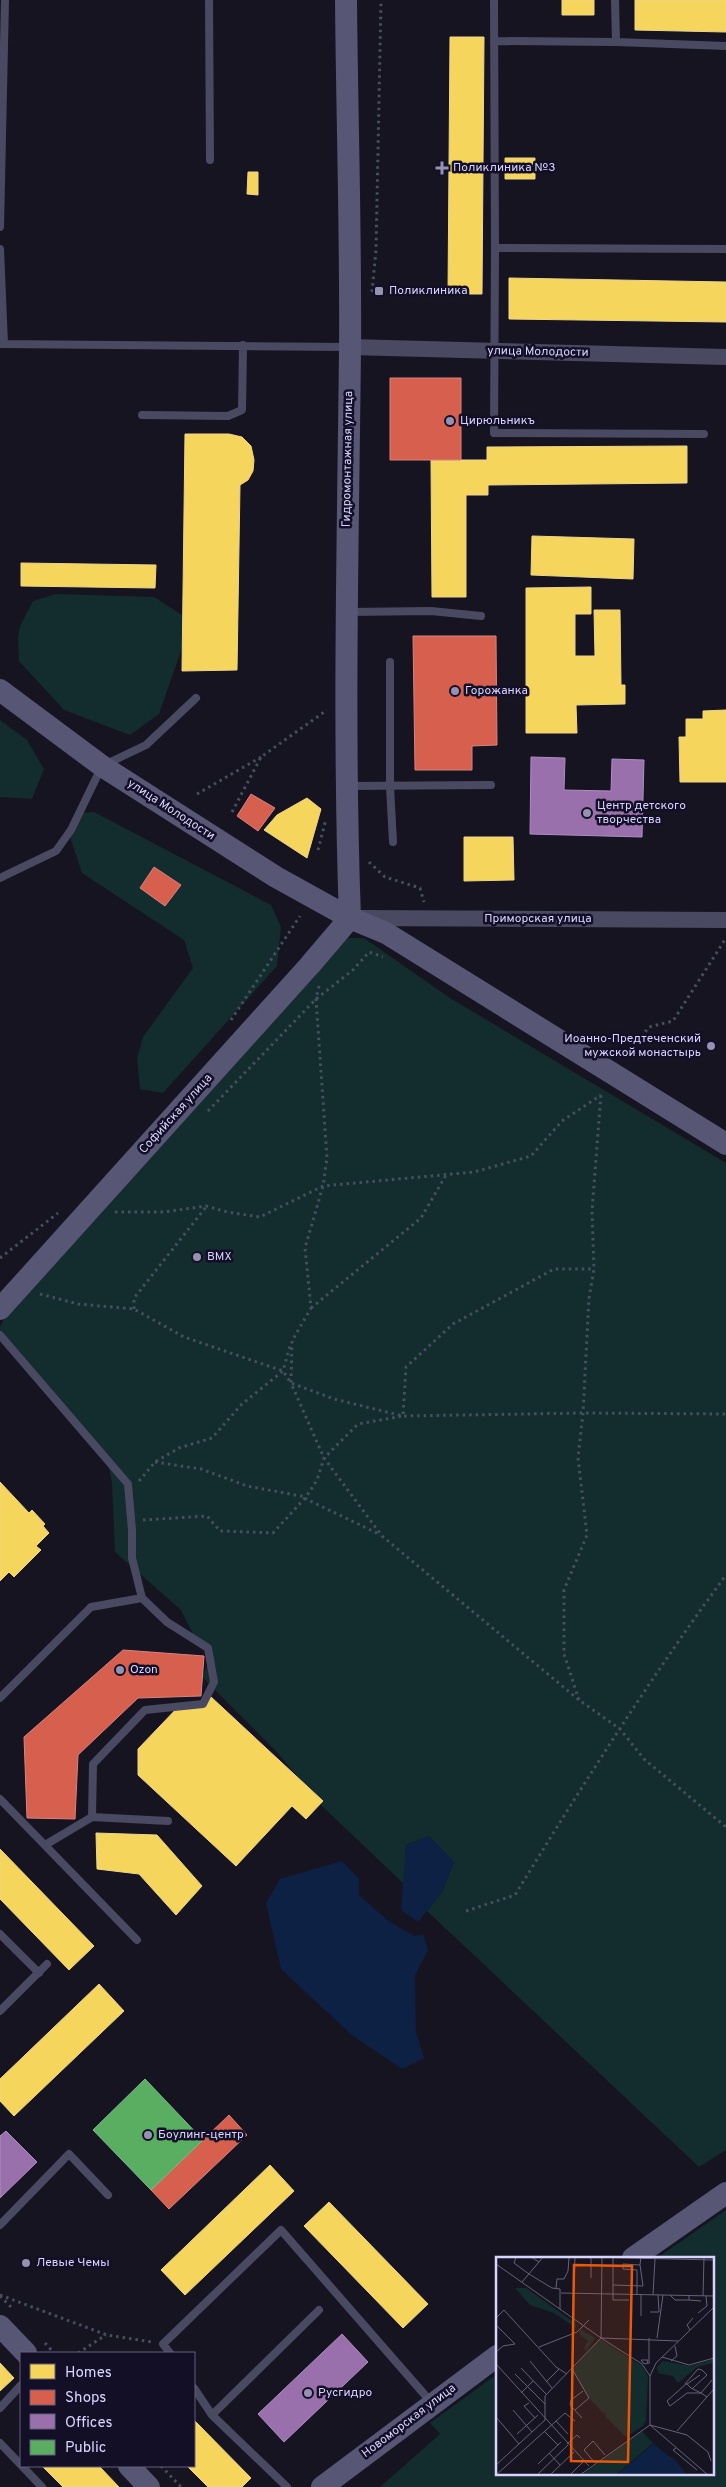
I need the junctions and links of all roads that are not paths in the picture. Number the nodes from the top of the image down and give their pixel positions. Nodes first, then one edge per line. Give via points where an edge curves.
1 (4, 0) edge
2 (209, 0) edge
3 (346, 0) edge
4 (494, 0) edge
5 (615, 0) edge
6 (494, 42) junction
7 (616, 42) junction
8 (726, 46) edge
9 (210, 160) dead end
10 (0, 227) edge
11 (495, 248) junction
12 (726, 248) edge
13 (0, 249) edge
14 (2, 344) edge
15 (243, 345) junction
16 (350, 347) junction
17 (496, 351) junction
18 (726, 357) edge
19 (142, 414) dead end
20 (704, 434) dead end
21 (346, 612) junction
22 (481, 616) dead end
23 (390, 662) dead end
24 (0, 690) edge
25 (196, 698) dead end
26 (102, 766) junction
27 (491, 785) dead end
28 (347, 786) junction
29 (390, 787) junction
30 (393, 842) dead end
31 (0, 878) edge
32 (350, 918) junction
33 (726, 920) edge
34 (726, 1144) edge
35 (0, 1310) edge
36 (0, 1334) edge
37 (142, 1598) junction
38 (0, 1698) edge
39 (0, 1800) edge
40 (92, 1817) junction
41 (168, 1821) dead end
42 (44, 1845) junction
43 (0, 1934) edge
44 (137, 1940) dead end
45 (47, 1964) dead end
46 (39, 1973) junction
47 (0, 2011) edge
48 (726, 2193) edge
49 (108, 2195) dead end
50 (0, 2225) edge
51 (634, 2257) edge
52 (319, 2310) dead end
53 (0, 2326) edge
54 (25, 2352) edge
55 (169, 2352) edge
56 (496, 2357) edge
57 (20, 2386) edge
58 (195, 2390) edge
59 (433, 2403) junction
60 (0, 2408) edge
61 (212, 2415) junction
62 (0, 2443) edge
63 (20, 2463) edge
64 (24, 2467) edge
65 (130, 2467) edge
66 (42, 2487) edge
67 (149, 2487) edge
68 (287, 2487) edge
69 (322, 2487) edge

1 - 10 lane
2 - 9 lane
3 - 16 main road, Гидромонтажная улица
4 - 6 lane
5 - 7 lane
6 - 7 lane
6 - 11 lane
7 - 8 lane
11 - 12 lane
11 - 17 lane
13 - 14 lane
14 - 15 lane
15 - 16 lane
15 - 19 lane via 242,410 228,416
16 - 17 street, улица Молодости
16 - 21 main road, Гидромонтажная улица
17 - 18 street, улица Молодости
17 - 20 lane via 494,433
21 - 22 lane via 431,611
21 - 28 main road, Гидромонтажная улица
23 - 29 lane
24 - 26 main road, улица Молодости
25 - 26 lane via 146,746
26 - 31 lane via 71,830 56,851
26 - 32 main road, улица Молодости via 276,877
27 - 29 lane
28 - 29 lane
28 - 32 main road, Гидромонтажная улица
29 - 30 lane
32 - 33 street, Приморская улица
32 - 34 main road, улица Молодости via 386,933 425,956
32 - 35 main road, Софийская улица
36 - 37 lane via 128,1484 132,1558
37 - 38 lane via 91,1607
37 - 40 lane via 167,1622 208,1648 214,1682 203,1704 145,1710 93,1764
39 - 42 lane
40 - 41 lane
40 - 42 lane
42 - 44 lane
43 - 46 lane
45 - 46 lane
46 - 47 lane
48 - 51 main road
49 - 50 lane via 69,2154
52 - 61 lane
53 - 54 main road
55 - 59 lane via 164,2344 281,2230
56 - 59 main road, Новоморская улица
57 - 60 lane
58 - 61 lane
59 - 69 main road, Новоморская улица
61 - 68 lane
62 - 63 lane
64 - 66 lane
65 - 67 main road

